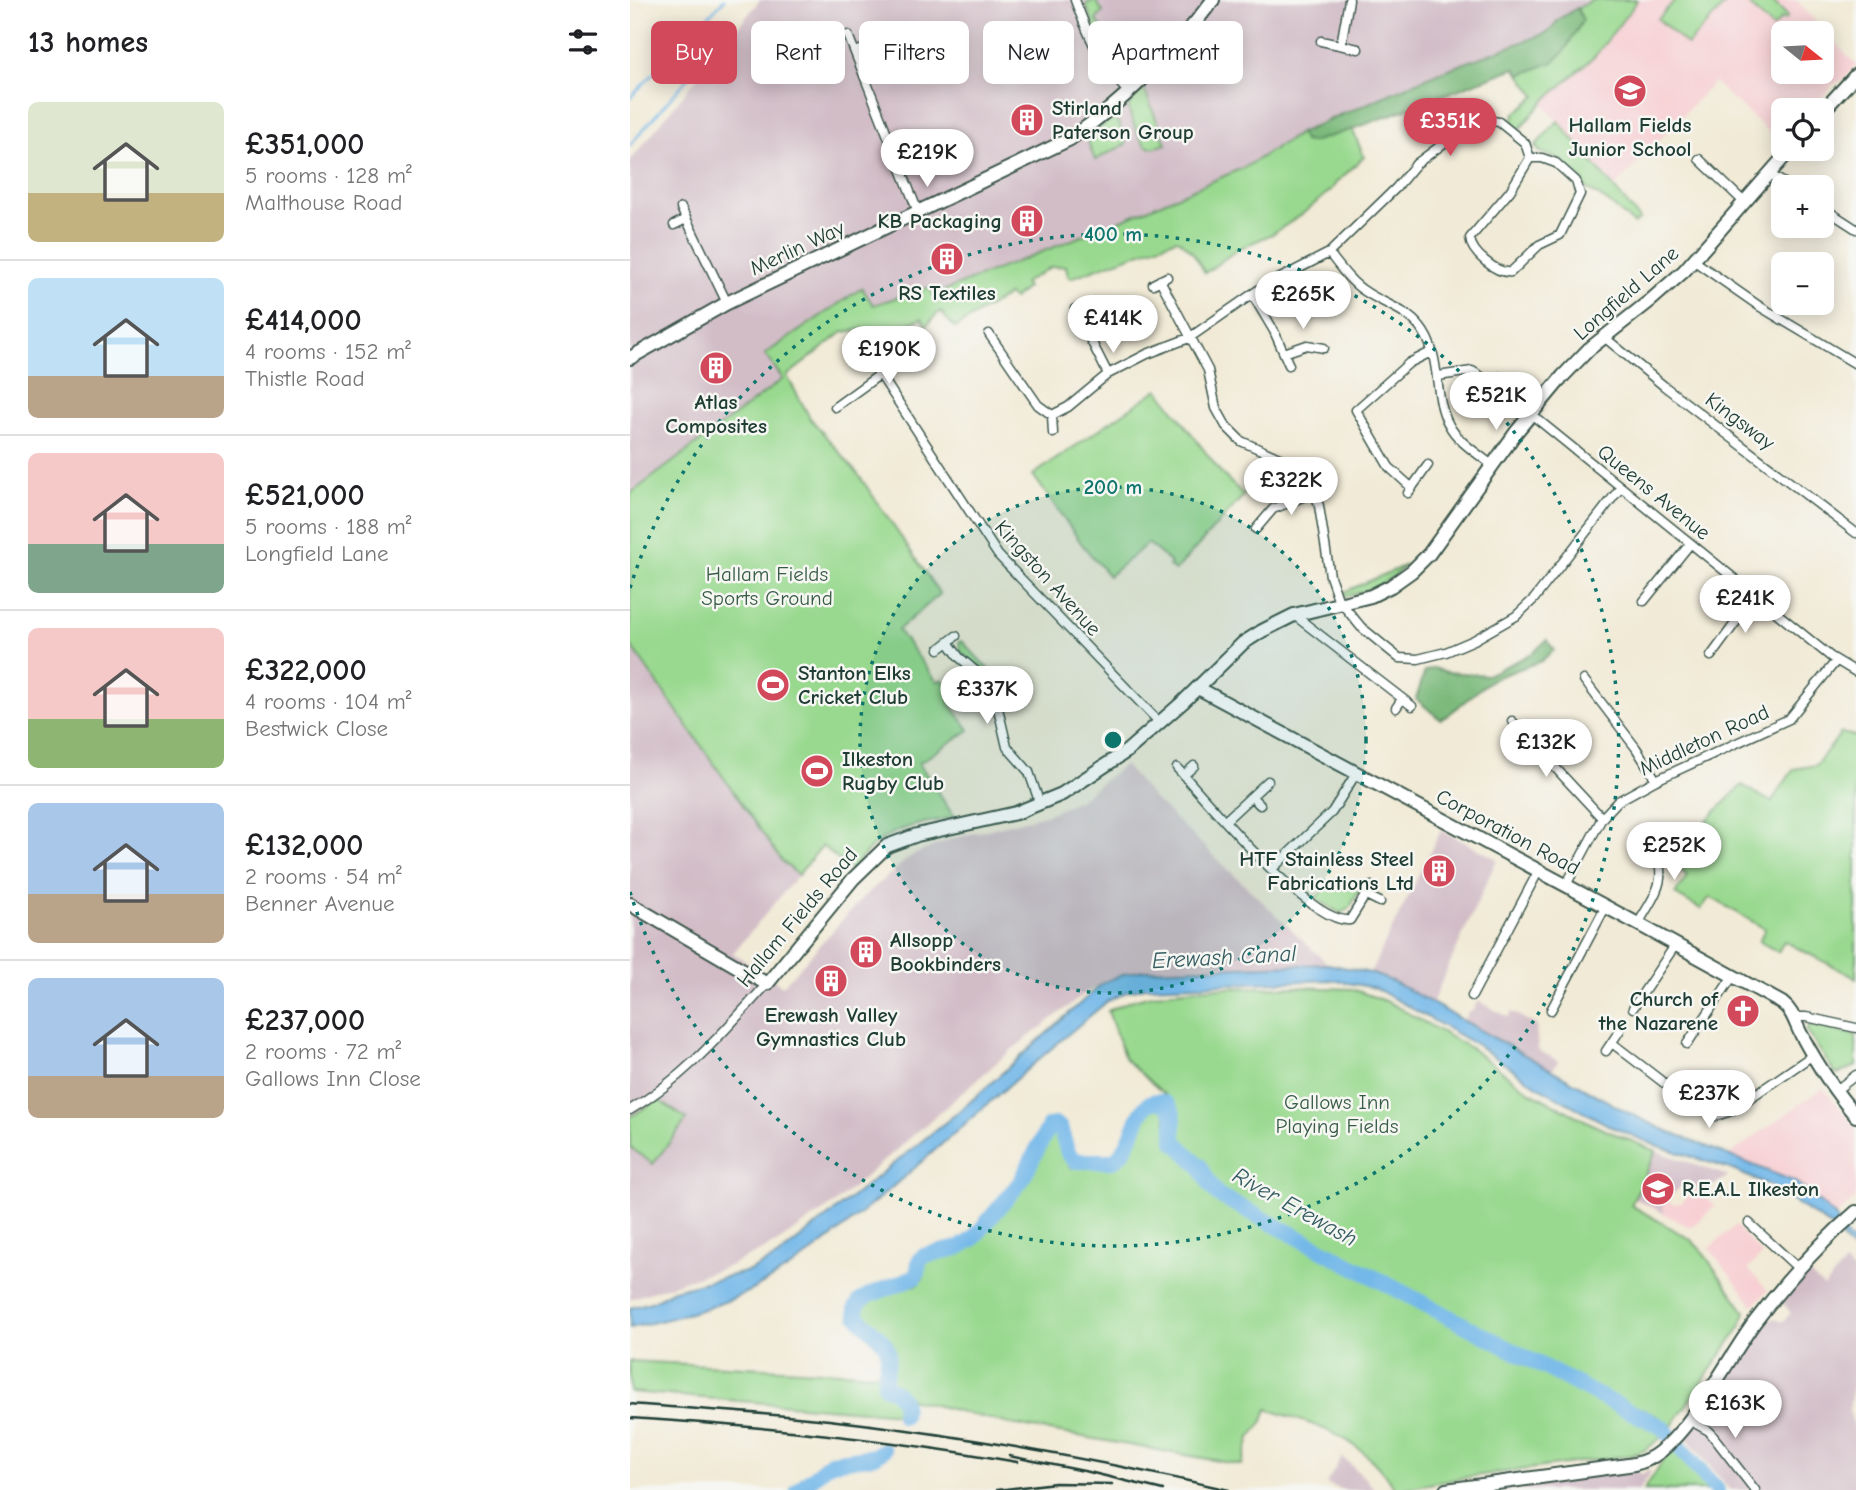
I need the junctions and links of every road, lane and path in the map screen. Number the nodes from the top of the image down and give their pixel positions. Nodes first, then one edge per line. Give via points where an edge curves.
1 (1075, 0) edge
2 (1213, 0) edge
3 (1349, 0) edge
4 (848, 34) dead end
5 (1321, 41) dead end
6 (1341, 46) junction
7 (1358, 49) dead end
8 (859, 51) edge
9 (855, 52) junction
10 (1856, 75) edge
11 (1129, 93) junction
12 (1834, 99) edge
13 (1509, 114) dead end
14 (1504, 125) junction
15 (1530, 158) junction
16 (1699, 159) dead end
17 (1780, 161) edge
18 (1769, 174) joint
19 (1745, 203) junction
20 (681, 208) dead end
21 (918, 212) junction
22 (1834, 215) edge
23 (686, 219) junction
24 (674, 225) dead end
25 (1856, 229) edge
26 (1329, 253) junction
27 (1693, 260) junction
28 (1160, 280) dead end
29 (1252, 294) junction
30 (727, 303) junction
31 (1076, 309) dead end
32 (989, 334) dead end
33 (1604, 337) junction
34 (1189, 338) junction
35 (926, 341) dead end
36 (1324, 348) dead end
37 (1432, 352) junction
38 (1284, 353) junction
39 (630, 358) edge
40 (1856, 364) edge
41 (1289, 365) dead end
42 (880, 374) junction
43 (1108, 374) junction
44 (1438, 376) junction
45 (1487, 392) dead end
46 (835, 407) dead end
47 (1356, 410) junction
48 (1531, 414) junction
49 (1052, 415) junction
50 (1347, 418) dead end
51 (1053, 433) dead end
52 (1492, 464) junction
53 (1428, 465) dead end
54 (1621, 487) junction
55 (1315, 492) junction
56 (1256, 529) dead end
57 (1856, 533) edge
58 (1690, 544) junction
59 (1755, 596) junction
60 (1644, 601) dead end
61 (1341, 605) junction
62 (1294, 615) junction
63 (956, 636) dead end
64 (948, 642) junction
65 (939, 649) dead end
66 (1711, 656) dead end
67 (1836, 661) junction
68 (1856, 671) edge
69 (1584, 680) dead end
70 (1198, 688) junction
71 (1402, 699) junction
72 (1412, 706) dead end
73 (1396, 708) dead end
74 (1512, 721) dead end
75 (1160, 723) junction
76 (1194, 766) dead end
77 (1177, 768) dead end
78 (1357, 772) junction
79 (1184, 775) junction
80 (1268, 780) dead end
81 (1656, 780) junction
82 (1252, 797) junction
83 (1040, 804) junction
84 (1260, 805) dead end
85 (1602, 818) junction
86 (1226, 820) junction
87 (1658, 866) dead end
88 (1272, 869) junction
89 (1539, 870) junction
90 (1566, 885) junction
91 (1371, 886) dead end
92 (1366, 895) junction
93 (1380, 902) dead end
94 (630, 904) edge
95 (1606, 906) junction
96 (1638, 923) junction
97 (1676, 944) junction
98 (1733, 976) junction
99 (767, 984) junction
100 (1472, 996) dead end
101 (1551, 1004) dead end
102 (1633, 1008) dead end
103 (1794, 1017) junction
104 (1856, 1028) edge
105 (1620, 1030) dead end
106 (1612, 1043) junction
107 (1687, 1044) dead end
108 (1606, 1051) dead end
109 (1813, 1055) junction
110 (1856, 1075) edge
111 (1835, 1091) junction
112 (630, 1110) edge
113 (1856, 1116) edge
114 (1856, 1212) edge
115 (1755, 1225) dead end
116 (1800, 1270) junction
117 (1689, 1420) junction
118 (1446, 1490) edge
119 (1755, 1490) edge

1 - 11 street via 1100,59
2 - 11 street, Merlin Way
3 - 6 street
4 - 9 street
5 - 6 street
6 - 7 street
8 - 9 street
9 - 21 street
10 - 12 street
11 - 21 street, Merlin Way via 1070,139
13 - 14 street
14 - 15 street via 1525,143
14 - 26 street via 1486,120 1460,130 1408,171
15 - 15 street via 1556,163 1576,181 1580,198 1560,235 1539,245 1511,272 1502,272 1474,249 1470,238 1516,184
16 - 19 street
17 - 18 street, Longfield Lane
18 - 19 street, Longfield Lane
19 - 27 street, Longfield Lane
20 - 23 street
21 - 30 street, Merlin Way
22 - 25 street
23 - 24 street
23 - 30 street
26 - 29 street
26 - 37 street via 1357,286 1414,321
27 - 33 street, Longfield Lane
27 - 40 street
28 - 34 street
29 - 34 street
29 - 38 street
30 - 39 street, Merlin Way
31 - 43 street
32 - 49 street via 1038,405
33 - 48 street, Longfield Lane
33 - 57 street, Kingsway
34 - 43 street
34 - 55 street via 1208,370 1216,408 1226,426 1241,441 1303,472
35 - 42 street
36 - 38 street via 1307,345
37 - 44 street
37 - 47 street via 1409,363
38 - 41 street
42 - 46 street
42 - 75 street, Kingston Avenue via 998,555
43 - 49 street
44 - 45 street via 1472,371 1496,381
44 - 52 street via 1449,426
47 - 50 street
47 - 53 street via 1389,467 1410,490
48 - 52 street, Longfield Lane
48 - 54 street, Queens Avenue
49 - 51 street
52 - 61 street, Longfield Lane via 1423,561 1391,586
54 - 58 street, Queens Avenue
54 - 61 street via 1527,606 1474,640 1428,657 1399,658
55 - 56 street via 1273,509
55 - 61 street via 1330,576
58 - 59 street, Queens Avenue
58 - 60 street
59 - 66 street
59 - 67 street, Queens Avenue
61 - 62 street, Longfield Lane
62 - 70 street, Longfield Lane via 1243,643
62 - 71 street
63 - 64 street
64 - 65 street
64 - 83 street via 991,689 1007,747 1026,767
67 - 68 street, Queens Avenue
67 - 81 street, Middleton Road via 1789,719
69 - 81 street
70 - 75 street, Hallam Fields Road
70 - 78 street, Corporation Road
71 - 72 street
71 - 73 street
74 - 85 street
75 - 83 street, Hallam Fields Road via 1099,770
76 - 79 street
77 - 79 street
78 - 88 street via 1332,812
78 - 89 street, Corporation Road
79 - 86 street
80 - 82 street
81 - 85 street, Middleton Road via 1626,795
82 - 84 street
82 - 86 street
83 - 99 street, Hallam Fields Road via 891,843 853,879
85 - 90 street, Middleton Road
86 - 88 street
87 - 96 street via 1657,889
88 - 92 street via 1308,903 1341,920 1353,918
89 - 90 street, Corporation Road
89 - 100 street
90 - 95 street, Corporation Road
91 - 92 street
92 - 93 street
94 - 99 street
95 - 96 street, Corporation Road
95 - 101 street
96 - 97 street, Corporation Road
97 - 98 street, Corporation Road
97 - 102 street
98 - 103 street, Corporation Road via 1782,1003
98 - 107 street
99 - 112 street, Hallam Fields Road via 695,1062
103 - 104 street
103 - 109 street
105 - 106 street
106 - 108 street
106 - 109 street via 1716,1116 1731,1111
109 - 111 street
110 - 111 street
111 - 113 street
114 - 116 street
115 - 116 street
116 - 117 street via 1754,1323
117 - 118 street via 1668,1445 1649,1459 1629,1465
117 - 119 street via 1713,1435

